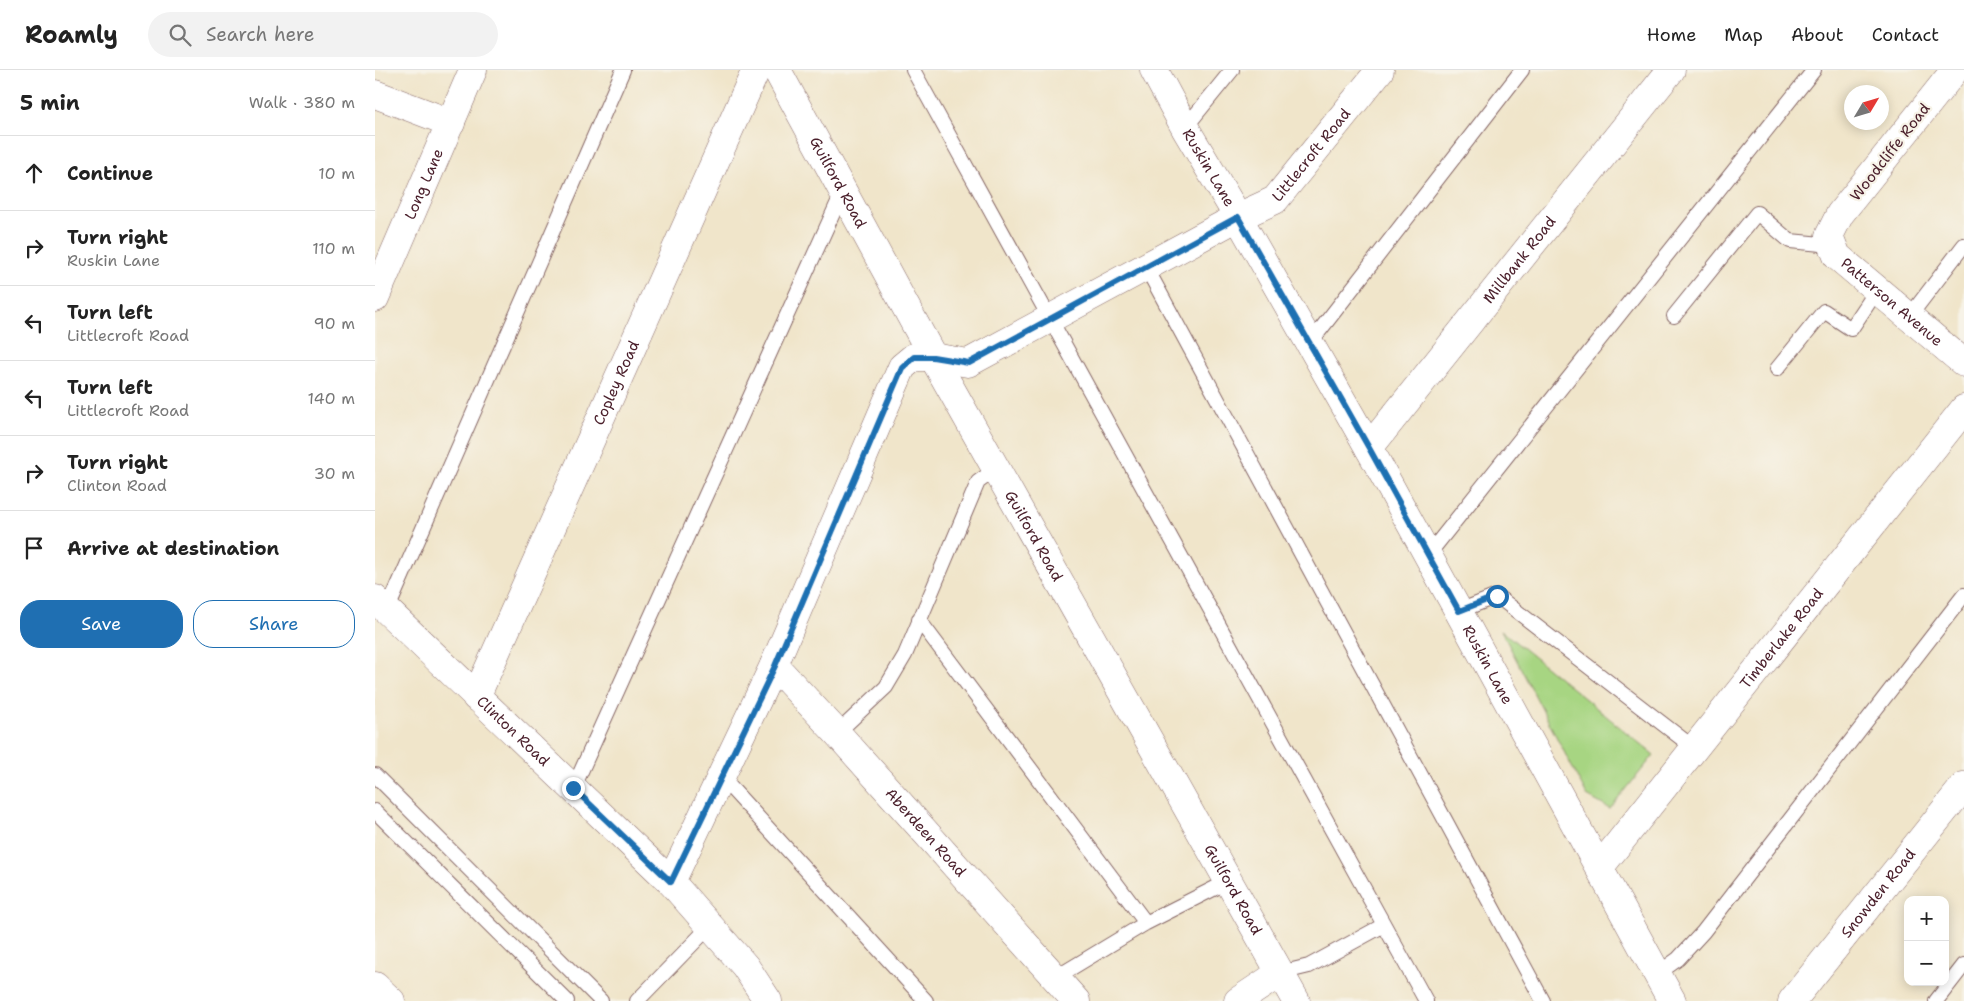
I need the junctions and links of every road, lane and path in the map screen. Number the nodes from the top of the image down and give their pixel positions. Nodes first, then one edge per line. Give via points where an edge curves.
1 (473, 70) edge
2 (623, 70) edge
3 (756, 70) edge
4 (777, 70) edge
5 (913, 70) edge
6 (1154, 70) edge
7 (1232, 70) edge
8 (1380, 70) edge
9 (1522, 70) edge
10 (1671, 70) edge
11 (1814, 70) edge
12 (1955, 70) edge
13 (375, 94) edge
14 (451, 123) junction
15 (1185, 128) junction
16 (843, 191) junction
17 (1238, 217) junction
18 (1831, 241) junction
19 (1964, 245) edge
20 (1146, 268) junction
21 (1877, 290) junction
22 (375, 298) edge
23 (1675, 316) dead end
24 (1909, 317) junction
25 (1050, 319) junction
26 (1309, 343) junction
27 (933, 357) junction
28 (1964, 363) edge
29 (1777, 369) dead end
30 (1964, 409) edge
31 (1369, 448) junction
32 (996, 469) junction
33 (1428, 555) junction
34 (1964, 595) edge
35 (381, 605) edge
36 (1459, 611) junction
37 (919, 620) junction
38 (775, 666) junction
39 (477, 697) junction
40 (837, 733) junction
41 (1694, 748) junction
42 (375, 775) edge
43 (722, 778) junction
44 (1964, 786) edge
45 (573, 788) junction
46 (375, 811) edge
47 (1599, 867) junction
48 (1229, 881) junction
49 (671, 882) junction
50 (1146, 923) junction
51 (1384, 925) junction
52 (710, 926) junction
53 (1964, 965) edge
54 (1281, 973) junction
55 (1657, 974) junction
56 (1055, 978) junction
57 (375, 986) edge
58 (391, 1001) edge
59 (567, 1001) edge
60 (601, 1001) edge
61 (637, 1001) edge
62 (768, 1001) edge
63 (926, 1001) edge
64 (1076, 1001) edge
65 (1238, 1001) edge
66 (1296, 1001) edge
67 (1426, 1001) edge
68 (1543, 1001) edge
69 (1671, 1001) edge
70 (1792, 1001) edge
71 (1936, 1001) edge

1 - 14 street, Long Lane
2 - 35 lane
3 - 39 street, Copley Road
4 - 16 street, Guilford Road
5 - 25 lane
6 - 15 street, Ruskin Lane
7 - 15 lane
8 - 17 street, Littlecroft Road via 1275,200
9 - 26 lane
10 - 31 street, Millbank Road
11 - 33 lane
12 - 18 street, Woodcliffe Road via 1840,214
13 - 14 street
14 - 22 street, Long Lane
15 - 17 street, Ruskin Lane
16 - 27 street, Guilford Road
16 - 45 lane
17 - 20 street, Littlecroft Road
17 - 26 street, Ruskin Lane
18 - 21 street, Patterson Avenue via 1837,256
18 - 23 lane via 1790,241 1757,213
19 - 24 lane
20 - 25 street, Littlecroft Road
20 - 68 lane
21 - 24 street, Patterson Avenue
21 - 29 lane via 1851,329 1824,311
24 - 28 street, Patterson Avenue
25 - 27 street, Littlecroft Road via 969,363
25 - 51 lane
26 - 31 street, Ruskin Lane
27 - 32 street, Guilford Road
27 - 38 street, Littlecroft Road via 914,357 902,368
30 - 41 street, Timberlake Road
31 - 33 street, Ruskin Lane
32 - 37 lane via 977,482
32 - 48 street, Guilford Road
33 - 36 street, Ruskin Lane
34 - 55 lane via 1703,932 1678,959
35 - 39 street, Clinton Road
36 - 41 lane via 1497,596
36 - 47 street, Ruskin Lane
37 - 40 lane via 905,655 886,687
37 - 50 lane
38 - 40 street, Aberdeen Road
38 - 43 street, Littlecroft Road
39 - 45 street, Clinton Road
40 - 56 street, Aberdeen Road
41 - 47 street, Timberlake Road
42 - 60 lane
43 - 49 street, Littlecroft Road
43 - 63 lane
44 - 70 street, Snowden Road
45 - 49 street, Clinton Road
46 - 59 lane
47 - 55 street, Ruskin Lane
48 - 50 lane
48 - 54 street, Guilford Road
49 - 52 street, Clinton Road
50 - 56 lane
51 - 54 lane via 1309,966
51 - 67 lane
52 - 61 lane
52 - 62 street, Clinton Road via 745,966
53 - 71 lane
54 - 65 street
54 - 66 street, Guilford Road
55 - 69 street, Ruskin Lane
56 - 64 street, Aberdeen Road
57 - 58 street

